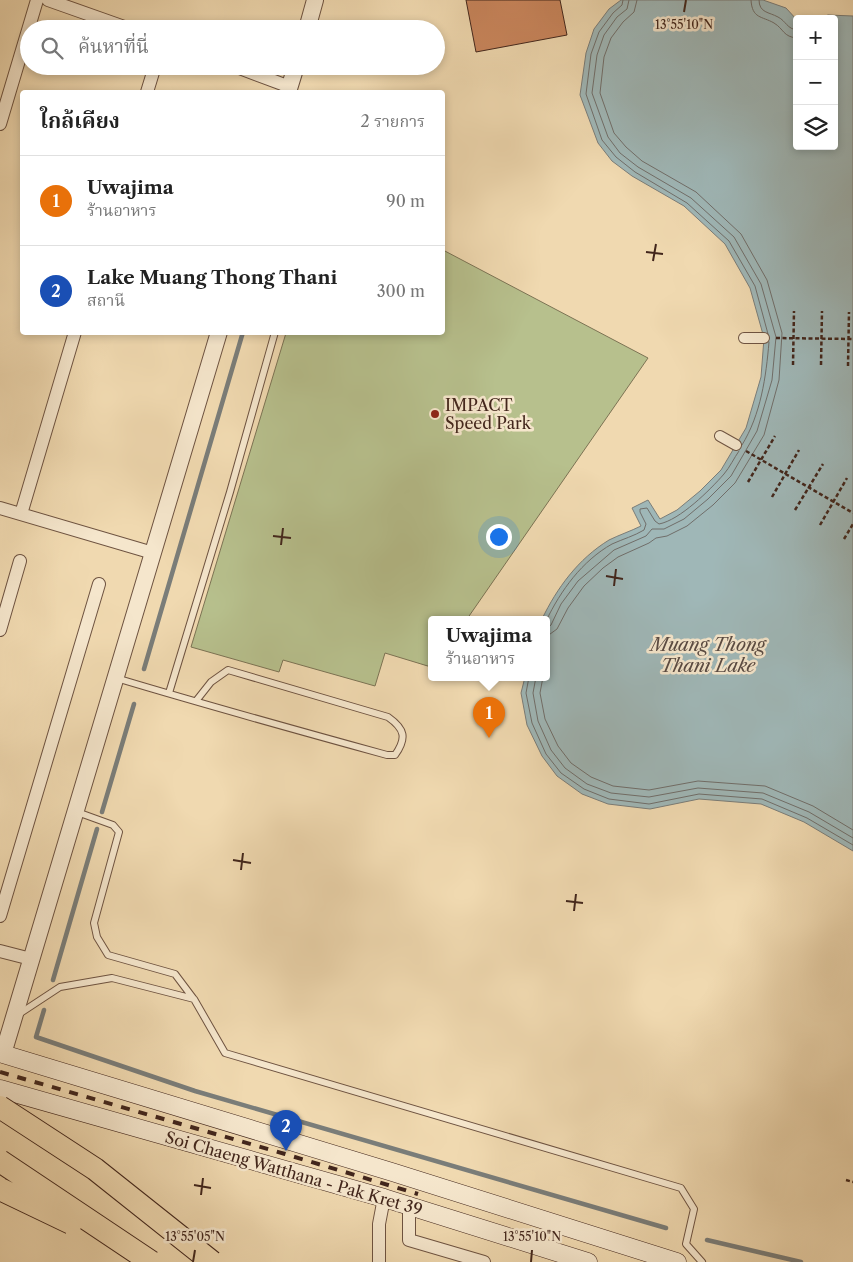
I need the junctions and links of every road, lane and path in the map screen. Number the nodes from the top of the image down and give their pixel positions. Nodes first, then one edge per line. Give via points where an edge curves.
1 (37, 0) edge
2 (48, 0) edge
3 (315, 0) edge
4 (31, 20) edge
5 (105, 20) edge
6 (309, 20) edge
7 (20, 57) edge
8 (152, 75) edge
9 (255, 75) edge
10 (293, 75) edge
11 (148, 90) edge
12 (289, 90) edge
13 (0, 124) edge
14 (794, 311) dead end
15 (822, 311) dead end
16 (849, 312) dead end
17 (74, 335) edge
18 (218, 335) edge
19 (274, 335) edge
20 (744, 338) dead end
21 (764, 338) joint
22 (793, 338) junction
23 (821, 338) junction
24 (848, 339) junction
25 (853, 339) edge
26 (793, 365) dead end
27 (821, 365) dead end
28 (848, 366) dead end
29 (720, 436) dead end
30 (775, 436) dead end
31 (736, 445) joint
32 (799, 450) dead end
33 (761, 460) junction
34 (823, 464) dead end
35 (786, 474) junction
36 (847, 478) dead end
37 (748, 482) dead end
38 (809, 487) junction
39 (772, 497) dead end
40 (834, 501) junction
41 (0, 508) edge
42 (795, 510) dead end
43 (853, 513) edge
44 (21, 514) junction
45 (853, 524) edge
46 (820, 525) dead end
47 (844, 539) dead end
48 (153, 553) junction
49 (20, 561) dead end
50 (99, 584) dead end
51 (0, 630) edge
52 (116, 678) junction
53 (169, 693) junction
54 (196, 701) junction
55 (76, 812) junction
56 (0, 916) edge
57 (0, 951) edge
58 (32, 959) junction
59 (194, 999) junction
60 (14, 1017) junction
61 (1, 1057) edge
62 (0, 1089) edge
63 (0, 1107) edge
64 (0, 1161) edge
65 (846, 1180) dead end
66 (853, 1182) edge
67 (0, 1189) edge
68 (384, 1198) junction
69 (410, 1207) junction
70 (151, 1262) edge
71 (212, 1262) edge
72 (379, 1262) edge
73 (484, 1262) edge
74 (588, 1262) edge
75 (677, 1262) edge
76 (702, 1262) edge

1 - 4 street
2 - 5 street
3 - 6 street
7 - 13 street
8 - 11 street
9 - 12 street
10 - 12 street
14 - 22 path
15 - 23 path
16 - 24 path
17 - 44 street
18 - 48 street
19 - 53 lane
20 - 21 street
21 - 22 path
22 - 23 path
22 - 26 path
23 - 24 path
23 - 27 path
24 - 25 path
24 - 28 path
29 - 31 street
30 - 33 path
31 - 33 path
32 - 35 path
33 - 35 path
33 - 37 path
34 - 38 path
35 - 38 path
35 - 39 path
36 - 40 path
38 - 40 path
38 - 42 path
40 - 43 path
40 - 46 path
41 - 44 street
44 - 48 street
45 - 47 path
48 - 52 street
49 - 51 street
50 - 56 street
52 - 53 lane
52 - 55 street
53 - 54 lane
54 - 54 lane via 211,682 228,670 388,717 399,725 403,735 401,747 395,755 387,755
55 - 58 street
55 - 59 lane via 113,825 118,832 94,923 97,937 108,955 175,974
57 - 58 street
58 - 60 street
59 - 60 lane via 112,978 60,987
59 - 76 lane via 225,1053 681,1188 694,1209 686,1244
60 - 61 street
61 - 75 main road, Soi Chaeng Watthana - Pak Kret 39 via 392,1172
62 - 68 main road, Soi Chaeng Watthana - Pak Kret 39
63 - 71 highway, bridge via 95,1169
64 - 70 highway, bridge
65 - 66 path
67 - 70 highway, bridge
68 - 69 main road, Soi Chaeng Watthana - Pak Kret 39
68 - 72 street via 379,1224
69 - 73 street via 408,1240
69 - 74 main road, Soi Chaeng Watthana - Pak Kret 39

